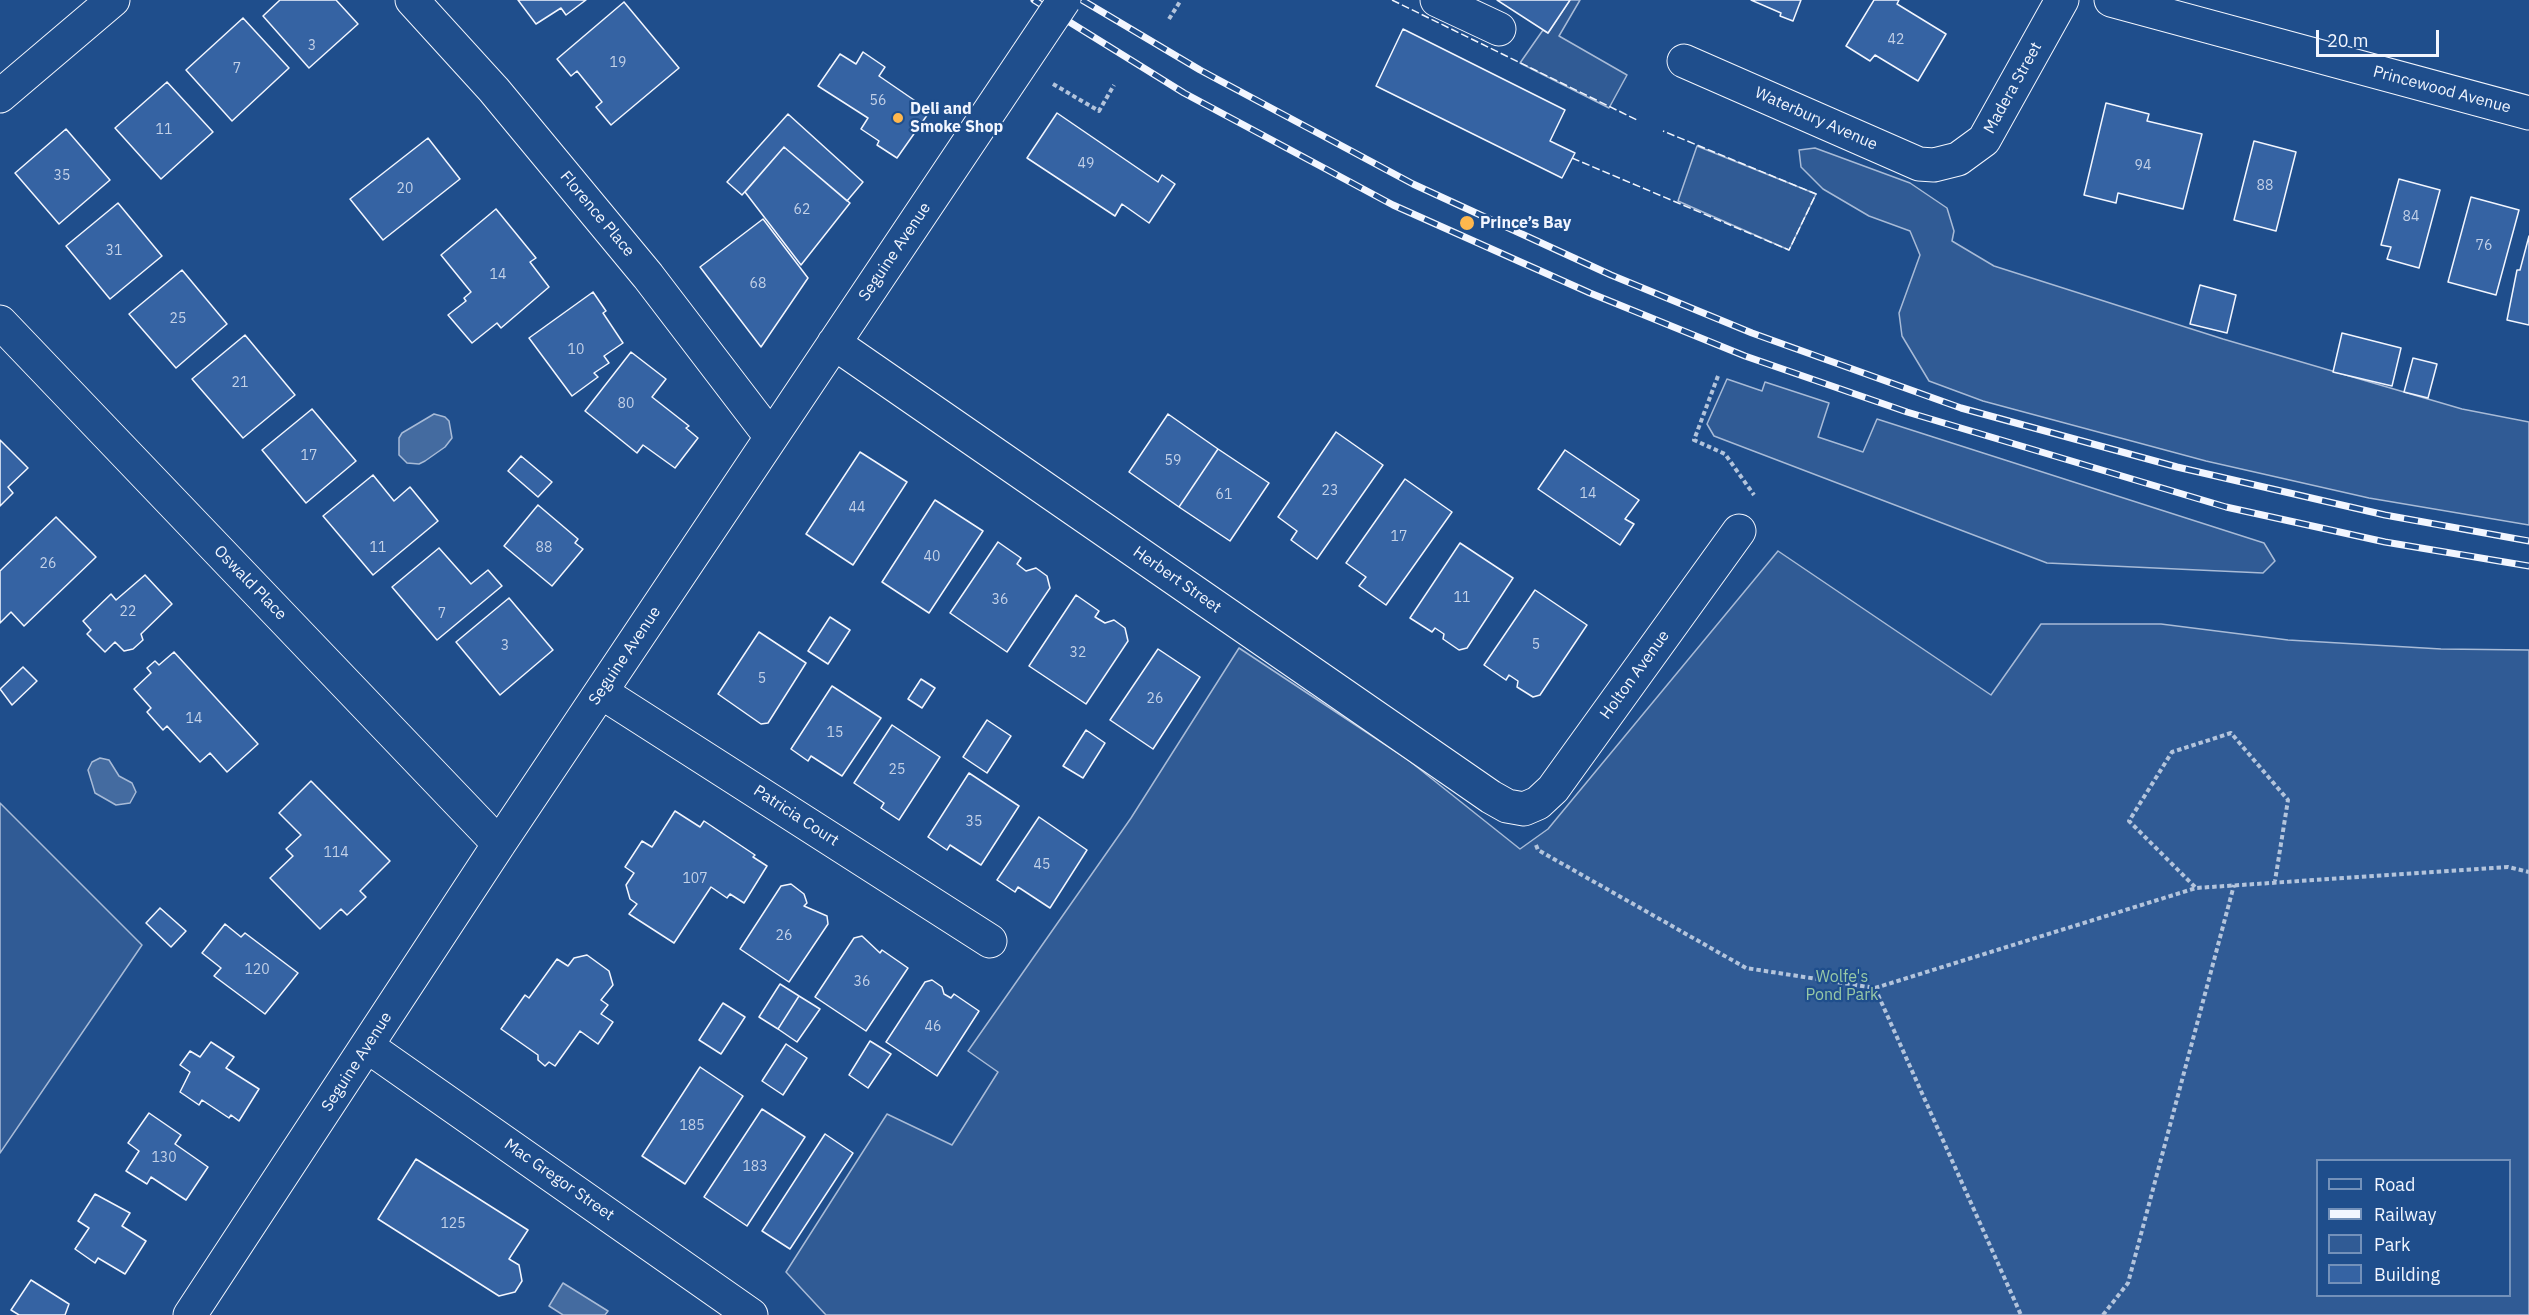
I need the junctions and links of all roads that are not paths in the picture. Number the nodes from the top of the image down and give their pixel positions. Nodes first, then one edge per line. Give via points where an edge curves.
1 (113, 0) edge
2 (412, 0) edge
3 (1064, 0) edge
4 (1437, 0) edge
5 (2062, 0) edge
6 (2111, 0) edge
7 (1499, 29) dead end
8 (1684, 61) dead end
9 (0, 96) edge
10 (2529, 114) edge
11 (1951, 162) joint
12 (0, 322) edge
13 (834, 343) junction
14 (771, 437) junction
15 (1739, 531) dead end
16 (601, 692) junction
17 (1524, 809) joint
18 (499, 844) junction
19 (990, 941) dead end
20 (367, 1046) junction
21 (190, 1315) edge
22 (751, 1315) edge

1 - 9 street
2 - 14 street, Florence Place via 494,90 648,276
3 - 13 street, Seguine Avenue, bridge
4 - 7 street
5 - 11 street, Madera Street via 1984,140
6 - 10 street, Princewood Avenue
8 - 11 street, Waterbury Avenue via 1919,164
12 - 18 street, Oswald Place
13 - 14 street, Seguine Avenue
13 - 17 street, Herbert Street via 1491,797
14 - 16 street, Seguine Avenue
15 - 17 street, Holton Avenue via 1553,789 1538,803
16 - 18 street, Seguine Avenue
16 - 19 street, Patricia Court
18 - 20 street, Seguine Avenue
20 - 21 street, Seguine Avenue
20 - 22 street, Mac Gregor Street

